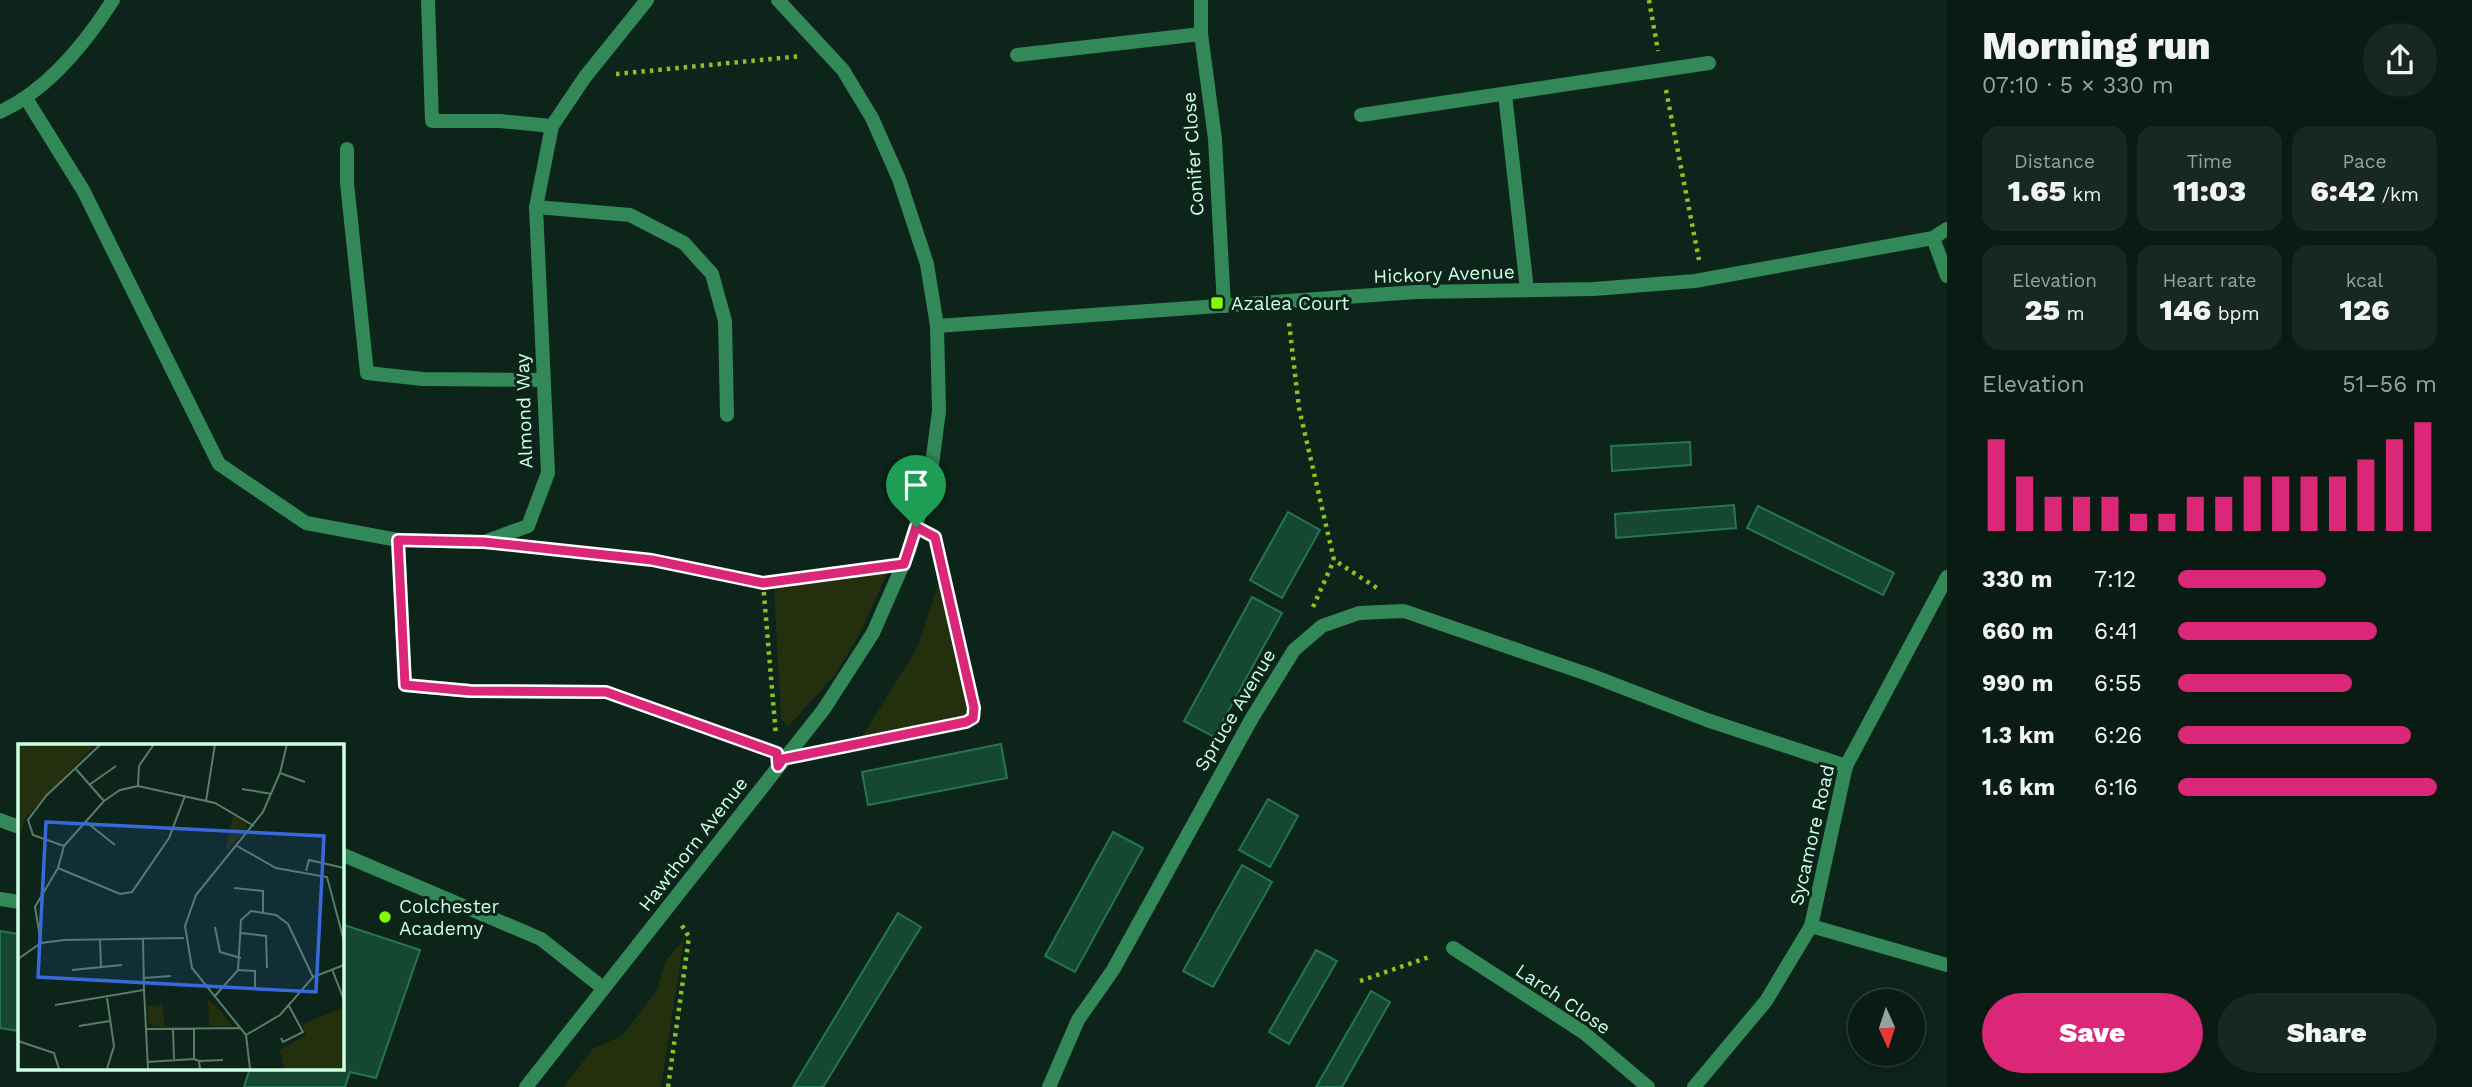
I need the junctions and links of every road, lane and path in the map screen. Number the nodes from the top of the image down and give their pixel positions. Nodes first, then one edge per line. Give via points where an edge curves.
1 (113, 0) edge
2 (428, 0) edge
3 (647, 0) edge
4 (778, 0) edge
5 (1201, 0) edge
6 (1648, 0) edge
7 (1201, 34) junction
8 (827, 53) junction
9 (1017, 55) dead end
10 (1709, 64) dead end
11 (1662, 71) junction
12 (585, 77) junction
13 (1505, 94) junction
14 (27, 100) junction
15 (0, 112) edge
16 (1361, 115) dead end
17 (552, 126) junction
18 (346, 149) dead end
19 (536, 207) junction
20 (1947, 229) edge
21 (1933, 238) junction
22 (1947, 276) edge
23 (1703, 279) junction
24 (1527, 290) junction
25 (1287, 302) junction
26 (1224, 306) junction
27 (937, 326) junction
28 (542, 380) junction
29 (727, 415) dead end
30 (916, 527) junction
31 (398, 540) junction
32 (536, 548) dead end
33 (904, 564) junction
34 (1947, 577) edge
35 (763, 583) junction
36 (1387, 595) dead end
37 (606, 692) joint
38 (780, 759) junction
39 (1846, 766) junction
40 (0, 820) edge
41 (18, 827) edge
42 (343, 855) edge
43 (0, 899) edge
44 (18, 902) edge
45 (669, 905) junction
46 (1811, 926) junction
47 (1453, 948) joint
48 (1947, 965) edge
49 (1360, 981) dead end
50 (603, 988) junction
51 (526, 1087) edge
52 (668, 1087) edge
53 (1049, 1087) edge
54 (1648, 1087) edge
55 (1694, 1087) edge

1 - 14 street via 92,34
2 - 17 street via 432,121
3 - 12 street, Almond Way
4 - 8 street, Hawthorn Avenue
5 - 7 street, Conifer Close
6 - 11 path
7 - 9 street
7 - 26 street, Conifer Close via 1215,139
8 - 12 path
8 - 27 street, Hawthorn Avenue via 872,118 899,179 927,264
10 - 11 street
11 - 13 street
11 - 23 path
12 - 17 street, Almond Way
13 - 16 street
13 - 24 street
14 - 15 street
14 - 31 street, Almond Way via 83,190 219,464 306,523
17 - 19 street, Almond Way
18 - 28 street via 367,373 423,379
19 - 28 street, Almond Way
19 - 29 street via 630,215 684,243 712,274 725,321
20 - 21 street, Hickory Avenue
21 - 22 street
21 - 23 street, Hickory Avenue
23 - 24 street, Hickory Avenue
24 - 25 street, Hickory Avenue via 1416,292
25 - 26 street, Hickory Avenue
25 - 36 path via 1299,408 1334,560
26 - 27 street, Hickory Avenue
27 - 30 street, Hawthorn Avenue via 939,411 931,472
28 - 31 street, Almond Way via 548,473 528,526 484,542
30 - 33 street, Hawthorn Avenue
30 - 38 path via 935,537 973,718
31 - 37 street via 405,685 470,691
32 - 35 path via 652,560
33 - 35 path
33 - 38 street, Hawthorn Avenue via 873,632 824,709
34 - 39 street, Sycamore Road
35 - 38 path
37 - 38 path
38 - 45 street, Hawthorn Avenue
39 - 46 street, Sycamore Road
39 - 53 street, Spruce Avenue via 1404,611 1359,613 1322,626 1294,650 1252,718 1113,970 1078,1020
40 - 41 street
42 - 50 street via 541,939
43 - 44 street
45 - 50 street, Hawthorn Avenue
45 - 52 path via 689,937
46 - 48 street
46 - 55 street, Sycamore Road via 1766,1001
47 - 49 path
47 - 54 street, Larch Close via 1583,1032
50 - 51 street, Hawthorn Avenue

